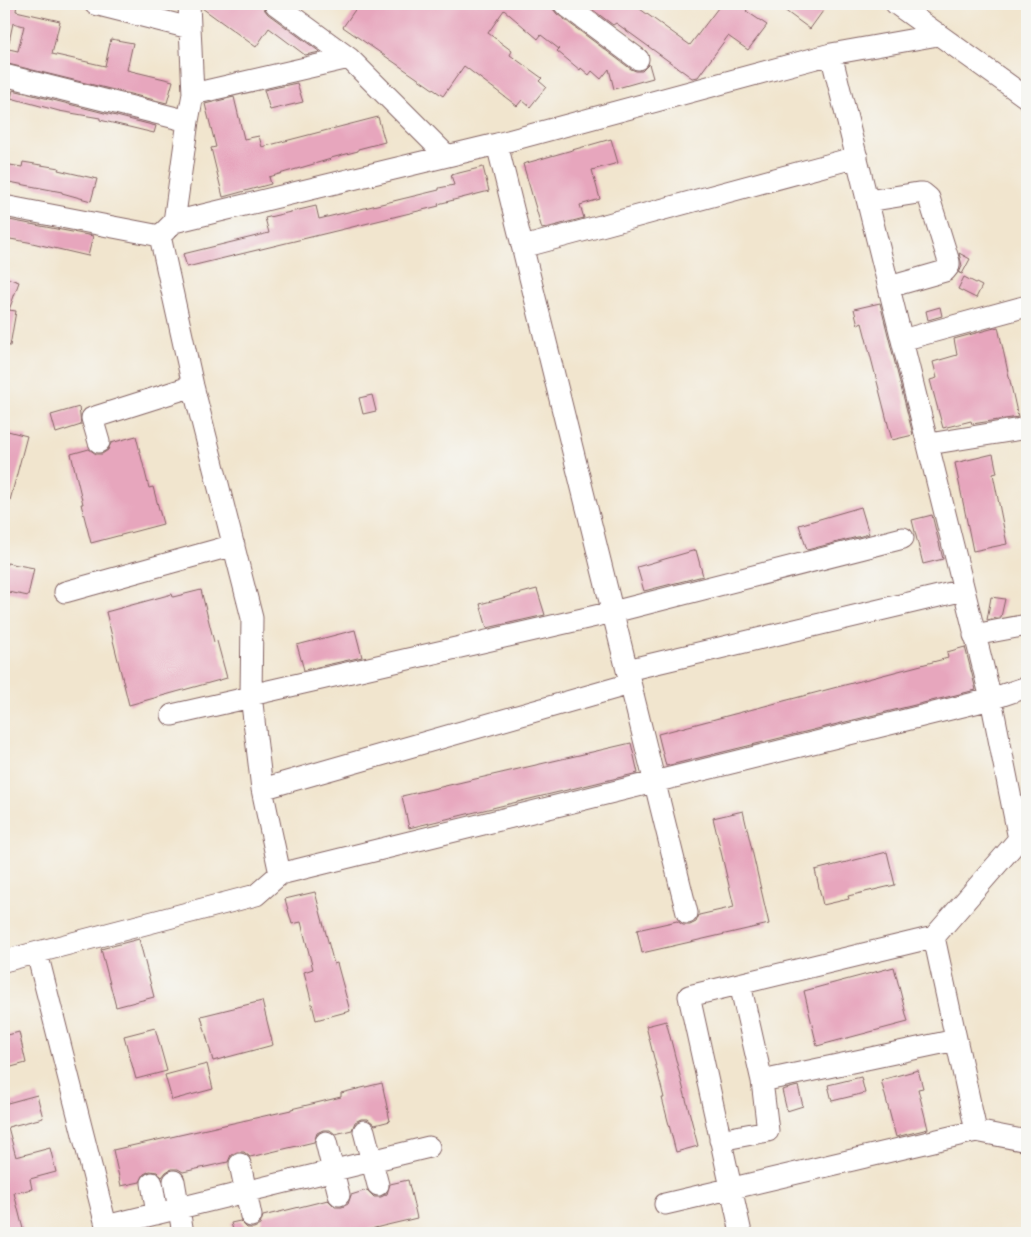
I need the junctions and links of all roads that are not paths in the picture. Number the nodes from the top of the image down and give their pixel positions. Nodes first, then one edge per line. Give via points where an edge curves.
1 (95, 4) edge
2 (189, 4) edge
3 (275, 4) edge
4 (564, 4) edge
5 (896, 4) edge
6 (190, 28) junction
7 (938, 35) junction
8 (831, 54) junction
9 (349, 58) junction
10 (638, 60) dead end
11 (4, 74) edge
12 (193, 94) junction
13 (1027, 98) edge
14 (188, 121) junction
15 (497, 144) junction
16 (446, 155) junction
17 (857, 157) junction
18 (868, 201) junction
19 (4, 206) edge
20 (167, 229) junction
21 (523, 247) junction
22 (889, 287) junction
23 (1027, 306) edge
24 (902, 340) junction
25 (193, 386) junction
26 (1027, 428) edge
27 (100, 442) dead end
28 (929, 444) junction
29 (903, 538) dead end
30 (234, 545) junction
31 (964, 590) junction
32 (65, 592) dead end
33 (613, 612) junction
34 (1027, 625) edge
35 (974, 634) junction
36 (629, 677) junction
37 (1027, 687) edge
38 (251, 696) junction
39 (991, 699) junction
40 (172, 715) dead end
41 (655, 781) junction
42 (262, 789) junction
43 (280, 874) junction
44 (687, 913) dead end
45 (934, 937) junction
46 (37, 953) junction
47 (4, 961) edge
48 (740, 984) junction
49 (956, 1040) junction
50 (762, 1082) junction
51 (364, 1130) dead end
52 (976, 1131) junction
53 (720, 1140) junction
54 (1027, 1141) edge
55 (326, 1142) dead end
56 (429, 1147) dead end
57 (372, 1161) junction
58 (240, 1164) dead end
59 (334, 1170) junction
60 (174, 1181) dead end
61 (152, 1183) dead end
62 (378, 1185) dead end
63 (730, 1188) junction
64 (246, 1192) junction
65 (340, 1195) dead end
66 (665, 1204) dead end
67 (178, 1208) junction
68 (157, 1214) junction
69 (251, 1216) dead end
70 (107, 1230) edge
71 (183, 1233) edge
72 (741, 1233) edge

1 - 6 street
2 - 6 street
3 - 9 street
4 - 10 street
5 - 7 street
6 - 12 street
7 - 8 street
7 - 13 street
8 - 15 street
8 - 17 street
9 - 12 street
9 - 16 street
11 - 14 street
12 - 14 street
14 - 20 street
15 - 16 street
15 - 21 street
16 - 20 street
17 - 18 street
17 - 21 street
18 - 22 street
18 - 22 street via 918,193 926,195 949,262 945,271
19 - 20 street
20 - 25 street
21 - 33 street
22 - 24 street
23 - 24 street
24 - 28 street
25 - 27 street via 92,418
25 - 30 street
26 - 28 street
28 - 31 street
29 - 33 street
30 - 32 street
30 - 38 street via 252,618
31 - 35 street
31 - 36 street
33 - 36 street
33 - 38 street
34 - 35 street
35 - 39 street
36 - 41 street
36 - 42 street
37 - 39 street
38 - 40 street
38 - 42 street
39 - 41 street
39 - 45 street via 1019,839
41 - 43 street
41 - 44 street
42 - 43 street
43 - 46 street via 256,895
45 - 48 street
45 - 49 street
46 - 47 street
46 - 70 street
48 - 50 street
48 - 53 street via 689,996
49 - 50 street
49 - 52 street
50 - 53 street via 768,1131
51 - 57 street
52 - 54 street
52 - 63 street
53 - 63 street
55 - 59 street
56 - 57 street
57 - 59 street
57 - 62 street
58 - 64 street
59 - 64 street
59 - 65 street
60 - 67 street
61 - 68 street
63 - 66 street
63 - 72 street
64 - 67 street
64 - 69 street
67 - 68 street
67 - 71 street
68 - 70 street

